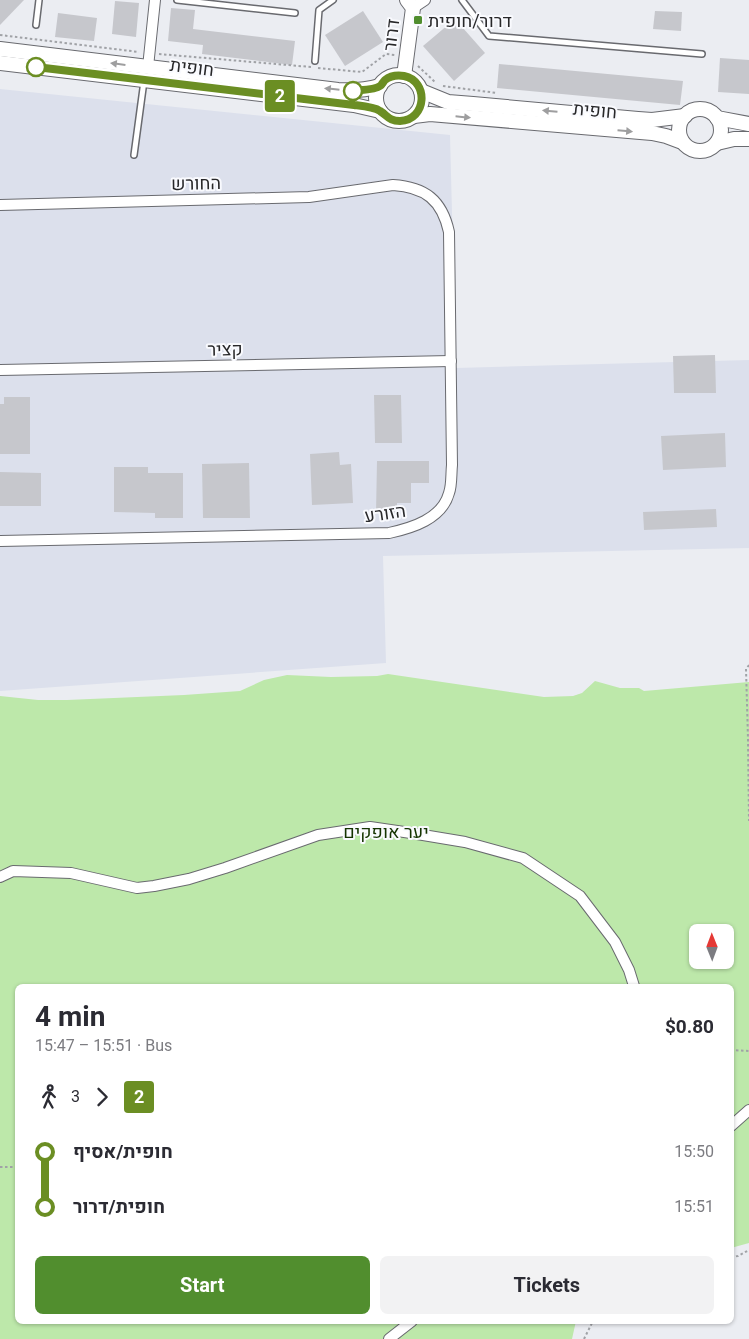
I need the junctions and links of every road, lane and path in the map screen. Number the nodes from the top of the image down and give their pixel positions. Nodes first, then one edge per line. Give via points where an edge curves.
1 (39, 0) edge
2 (155, 0) edge
3 (177, 0) edge
4 (333, 0) edge
5 (462, 0) edge
6 (415, 3) edge
7 (295, 13) dead end
8 (36, 25) dead end
9 (0, 35) edge
10 (0, 49) edge
11 (702, 54) dead end
12 (407, 55) junction
13 (315, 61) dead end
14 (0, 63) edge
15 (147, 67) junction
16 (404, 76) junction
17 (380, 86) junction
18 (421, 91) junction
19 (496, 93) dead end
20 (380, 110) junction
21 (414, 116) junction
22 (686, 116) junction
23 (716, 118) junction
24 (749, 124) edge
25 (749, 139) edge
26 (682, 142) junction
27 (717, 142) junction
28 (134, 155) dead end
29 (393, 185) joint
30 (0, 204) edge
31 (450, 361) junction
32 (0, 370) edge
33 (0, 541) edge
34 (749, 665) edge
35 (749, 821) edge
36 (0, 877) edge
37 (633, 984) edge
38 (734, 1050) edge
39 (749, 1051) edge
40 (749, 1110) edge
41 (734, 1123) edge
42 (0, 1167) edge
43 (15, 1167) edge
44 (749, 1250) edge
45 (734, 1257) edge
46 (408, 1324) edge
47 (591, 1324) edge
48 (389, 1339) edge
49 (584, 1339) edge

1 - 8 lane
2 - 15 street
3 - 7 lane
4 - 13 lane via 319,10
5 - 11 lane via 489,36
6 - 12 main road, דרור
9 - 15 path
15 -> 10 main road, חופית
12 - 15 path via 386,54 362,72
12 - 16 main road, דרור
12 - 19 path via 438,86
14 - 15 main road, חופית
17 -> 15 main road, חופית via 338,90
15 - 20 main road, חופית
15 - 28 lane
16 - 17 main road via 388,78
16 - 18 main road via 412,79
17 - 20 main road via 376,98
18 - 21 main road via 422,104
22 -> 18 main road, חופית via 638,119 448,102
20 - 21 main road via 392,120 408,120
21 -> 26 main road, חופית via 430,114 652,133
22 - 23 main road via 705,110
22 - 26 main road via 679,128
23 - 24 main road
23 - 27 main road via 721,130
25 - 27 main road
26 - 27 main road via 700,151
29 - 30 street, החורש via 309,197
29 - 31 street, הזורע via 430,196 446,221 449,232
31 - 32 street, קציר
31 - 33 street, הזורע via 452,465 449,493 444,504 420,524 389,533
34 - 35 path via 746,669
36 - 37 street via 13,871 71,873 137,888 189,879 318,835 370,826 420,834 523,858 580,896 615,942
38 - 39 path
40 - 41 street
42 - 43 path
44 - 45 path
46 - 48 street
47 - 49 path

